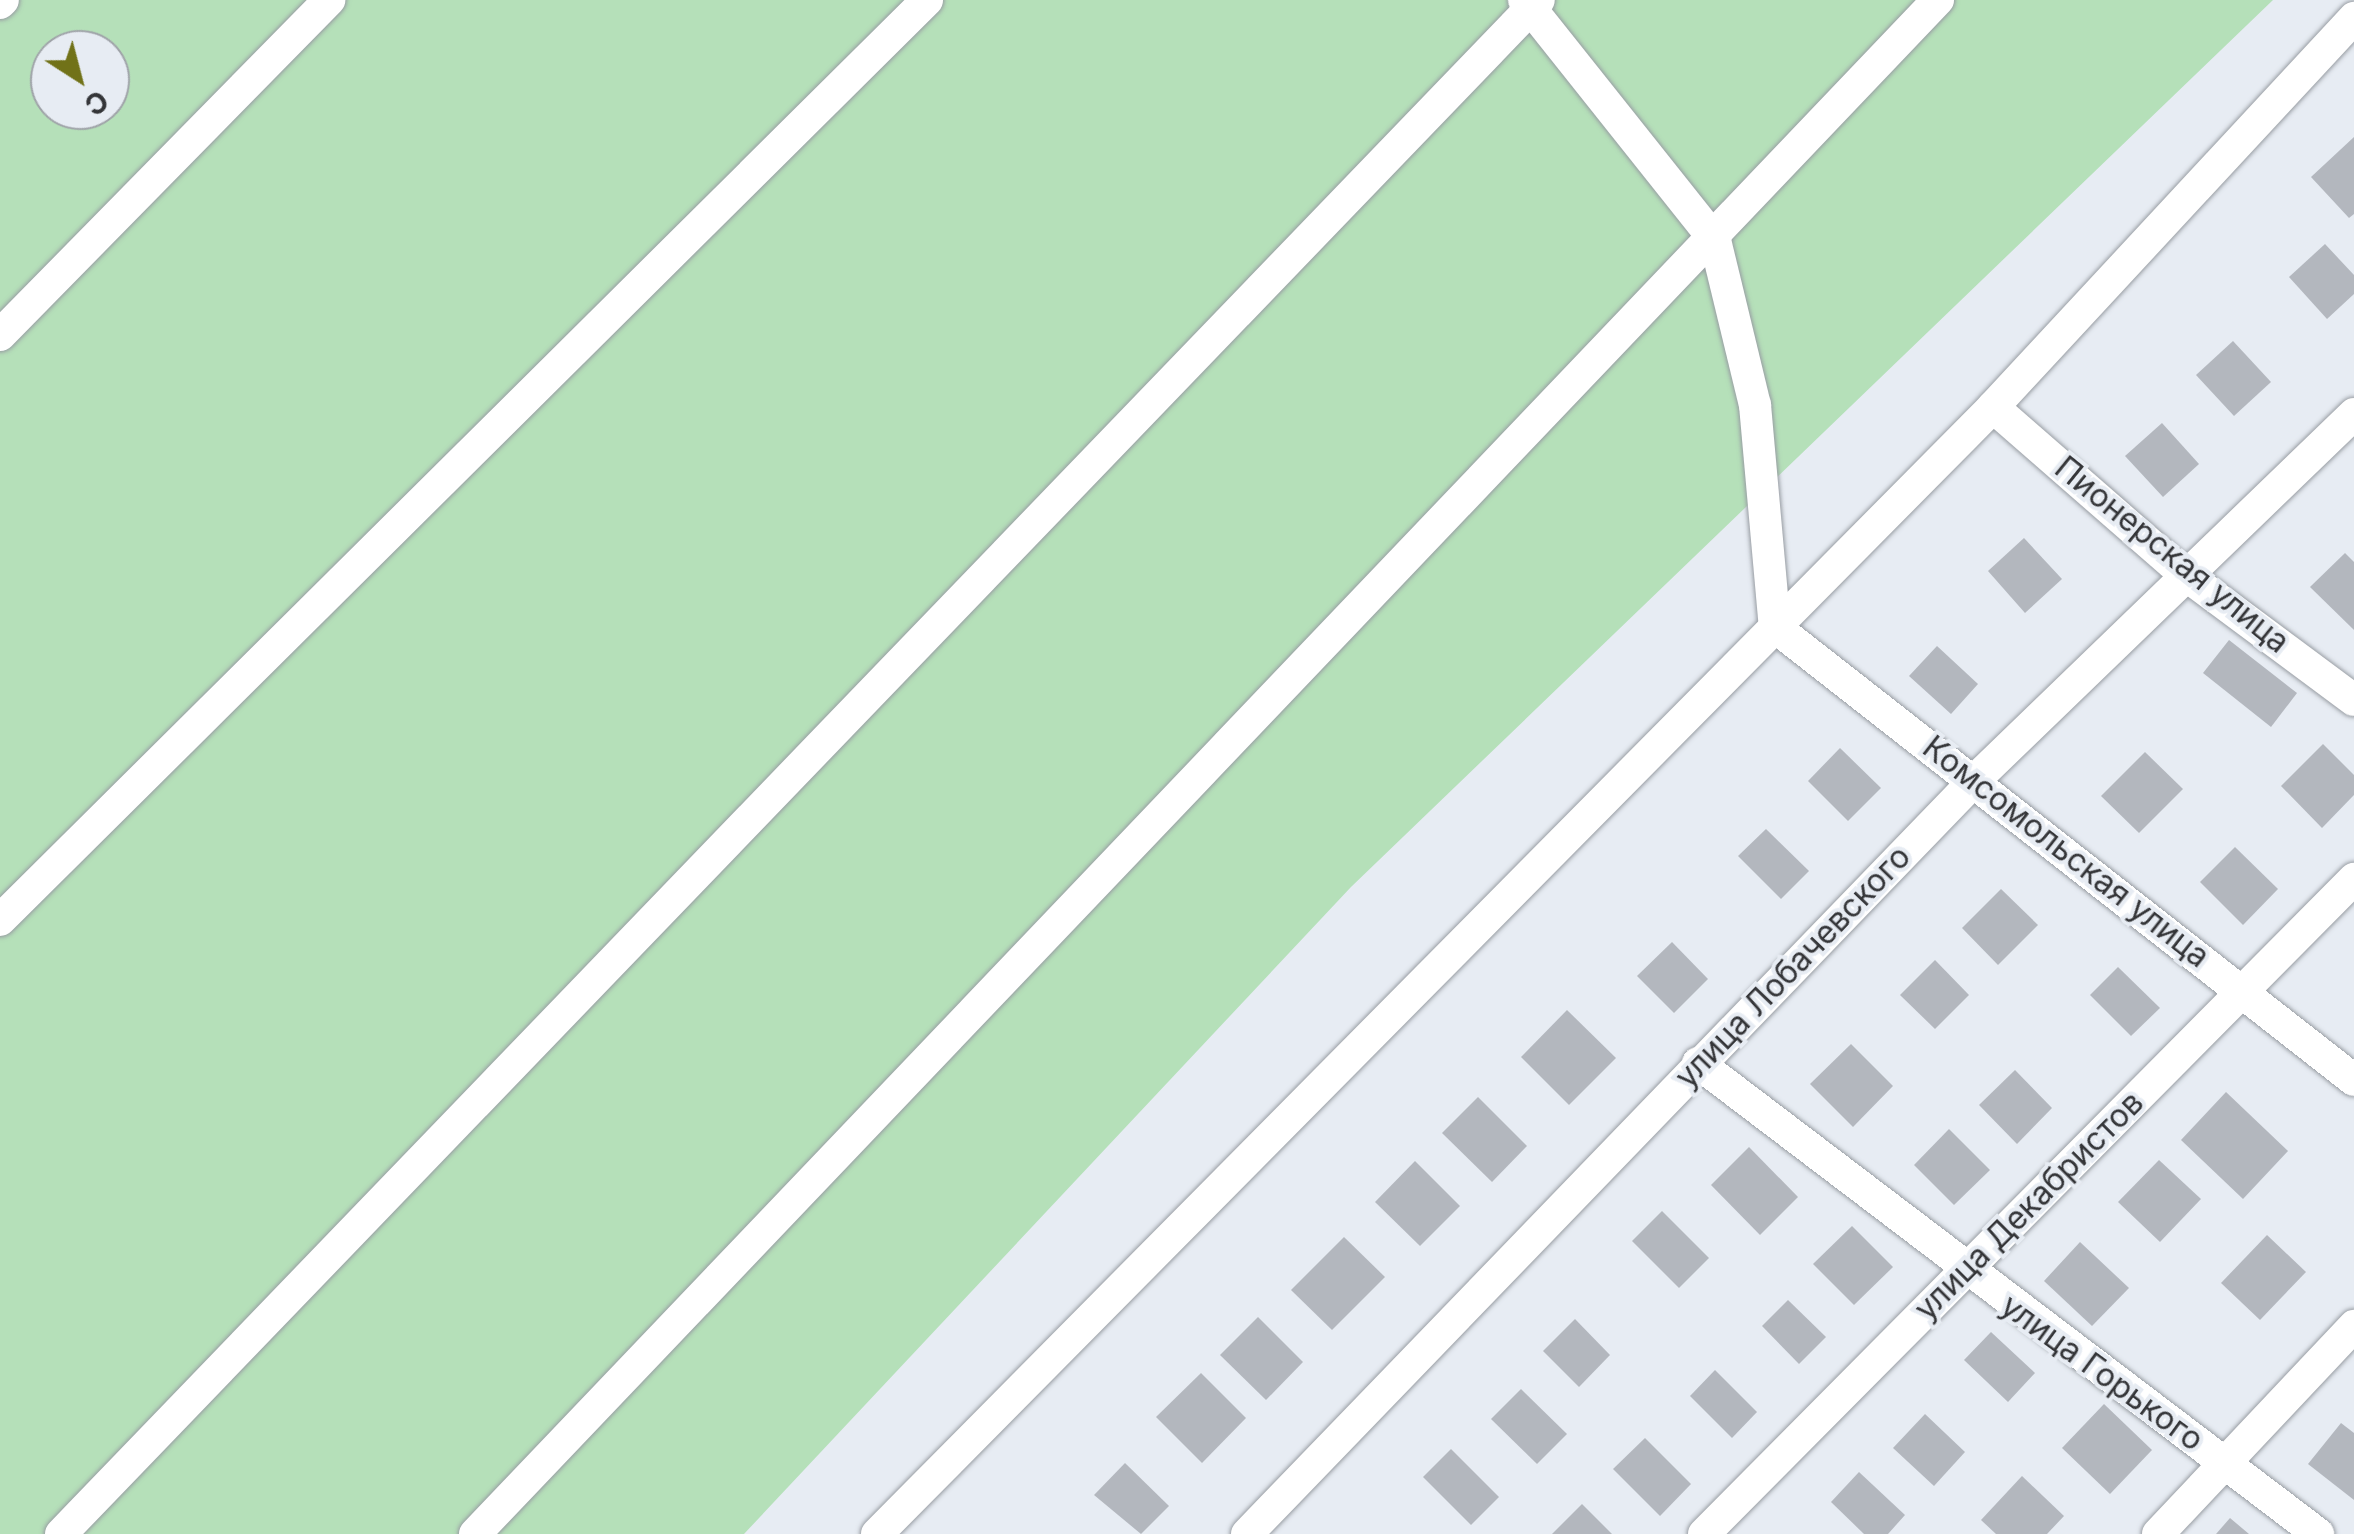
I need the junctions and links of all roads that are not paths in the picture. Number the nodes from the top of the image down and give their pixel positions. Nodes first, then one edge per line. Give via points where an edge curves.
1 (329, 0) edge
2 (926, 0) edge
3 (1938, 0) edge
4 (1531, 3) edge
5 (2354, 18) edge
6 (1715, 240) junction
7 (0, 335) edge
8 (1993, 407) junction
9 (2354, 414) edge
10 (2188, 576) junction
11 (1775, 627) junction
12 (2354, 700) edge
13 (1975, 780) junction
14 (2354, 879) edge
15 (0, 920) edge
16 (2247, 993) junction
17 (1698, 1063) junction
18 (2354, 1080) edge
19 (1962, 1270) junction
20 (2354, 1326) edge
21 (2226, 1465) junction
22 (887, 1531) edge
23 (61, 1534) edge
24 (475, 1534) edge
25 (1246, 1534) edge
26 (1704, 1534) edge
27 (2158, 1534) edge
28 (2318, 1534) edge

1 - 7 street
2 - 15 street
3 - 6 street
4 - 6 street
4 - 23 street
5 - 8 street
6 - 11 street via 1755,405
6 - 24 street
8 - 10 street, Пионерская улица
8 - 11 street
9 - 10 street, улица Лобачевского
10 - 12 street, Пионерская улица
10 - 13 street, улица Лобачевского
11 - 13 street, Комсомольская улица
11 - 22 street
13 - 16 street, Комсомольская улица
13 - 17 street, улица Лобачевского
14 - 16 street, улица Декабристов
16 - 18 street, Комсомольская улица
16 - 19 street, улица Декабристов
17 - 19 street, улица Горького
17 - 25 street, улица Лобачевского
19 - 21 street, улица Горького
19 - 26 street, улица Декабристов
20 - 21 street
21 - 27 street
21 - 28 street, улица Горького

